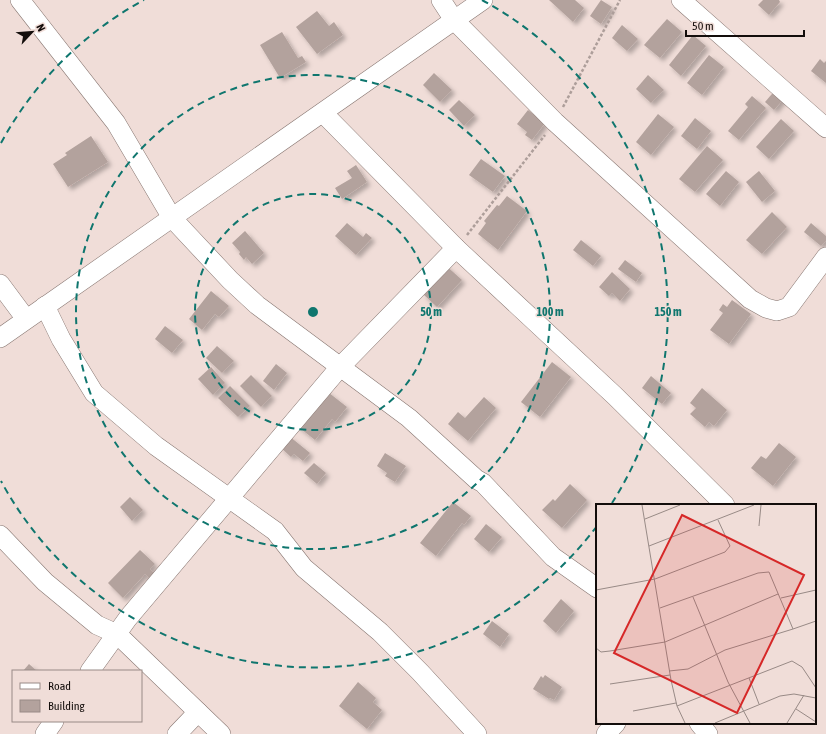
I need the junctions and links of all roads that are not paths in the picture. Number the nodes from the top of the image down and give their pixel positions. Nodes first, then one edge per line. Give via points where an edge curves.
1 (20, 0) edge
2 (441, 0) edge
3 (483, 0) edge
4 (681, 0) edge
5 (454, 20) junction
6 (323, 113) junction
7 (826, 128) edge
8 (172, 218) junction
9 (456, 248) junction
10 (826, 257) edge
11 (0, 284) edge
12 (44, 306) junction
13 (26, 319) junction
14 (0, 338) edge
15 (340, 367) junction
16 (230, 498) junction
17 (724, 504) edge
18 (0, 535) edge
19 (596, 587) edge
20 (117, 634) junction
21 (91, 670) edge
22 (198, 712) junction
23 (53, 722) edge
24 (615, 724) edge
25 (700, 724) edge
26 (45, 734) edge
27 (177, 734) edge
28 (222, 734) edge
29 (477, 734) edge
30 (606, 734) edge
31 (708, 734) edge

1 - 8 street via 116,123
2 - 5 street
3 - 5 street
4 - 7 street
5 - 6 street
5 - 10 street via 555,122 750,299 777,311 789,307
6 - 8 street
6 - 9 street
8 - 12 street
8 - 15 street via 257,305
9 - 15 street
9 - 17 street via 615,396
11 - 13 street
12 - 13 street
12 - 16 street via 94,393 156,446
13 - 14 street
15 - 16 street
15 - 19 street via 409,418 483,483 553,557
16 - 20 street
16 - 29 street via 276,531 304,568 380,632
18 - 20 street via 45,582 97,625
20 - 21 street
20 - 22 street
22 - 27 street
22 - 28 street
23 - 26 street
24 - 30 street
25 - 31 street

